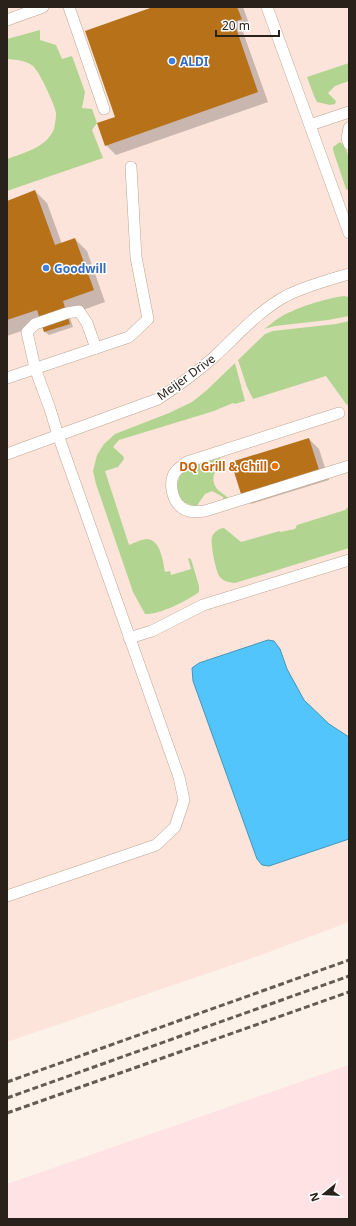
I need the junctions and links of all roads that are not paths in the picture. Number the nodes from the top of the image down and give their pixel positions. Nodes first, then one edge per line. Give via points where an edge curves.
1 (43, 7) edge
2 (69, 7) edge
3 (267, 7) edge
4 (7, 20) edge
5 (104, 109) dead end
6 (349, 112) edge
7 (310, 125) junction
8 (349, 128) edge
9 (349, 144) edge
10 (131, 168) dead end
11 (344, 207) edge
12 (349, 233) edge
13 (349, 274) edge
14 (96, 348) junction
15 (35, 368) junction
16 (7, 378) edge
17 (340, 413) dead end
18 (58, 436) junction
19 (7, 454) edge
20 (349, 466) edge
21 (349, 560) edge
22 (129, 638) junction
23 (7, 896) edge

1 - 4 lane
2 - 5 lane
3 - 7 lane
6 - 7 lane
7 - 11 lane
8 - 9 lane
10 - 14 lane via 136,257 148,319 129,337
11 - 12 lane
13 - 18 lane, Meijer Drive via 286,296 262,312 213,358 158,399
14 - 15 lane
14 - 15 lane via 87,323 79,311 60,315 35,324 27,332
15 - 16 lane
15 - 18 lane
17 - 20 lane via 187,462 176,470 172,494 181,508 193,512 205,511
18 - 19 lane, Meijer Drive
18 - 22 lane
21 - 22 lane via 203,605 152,631
22 - 23 lane via 179,776 184,800 175,827 156,844

